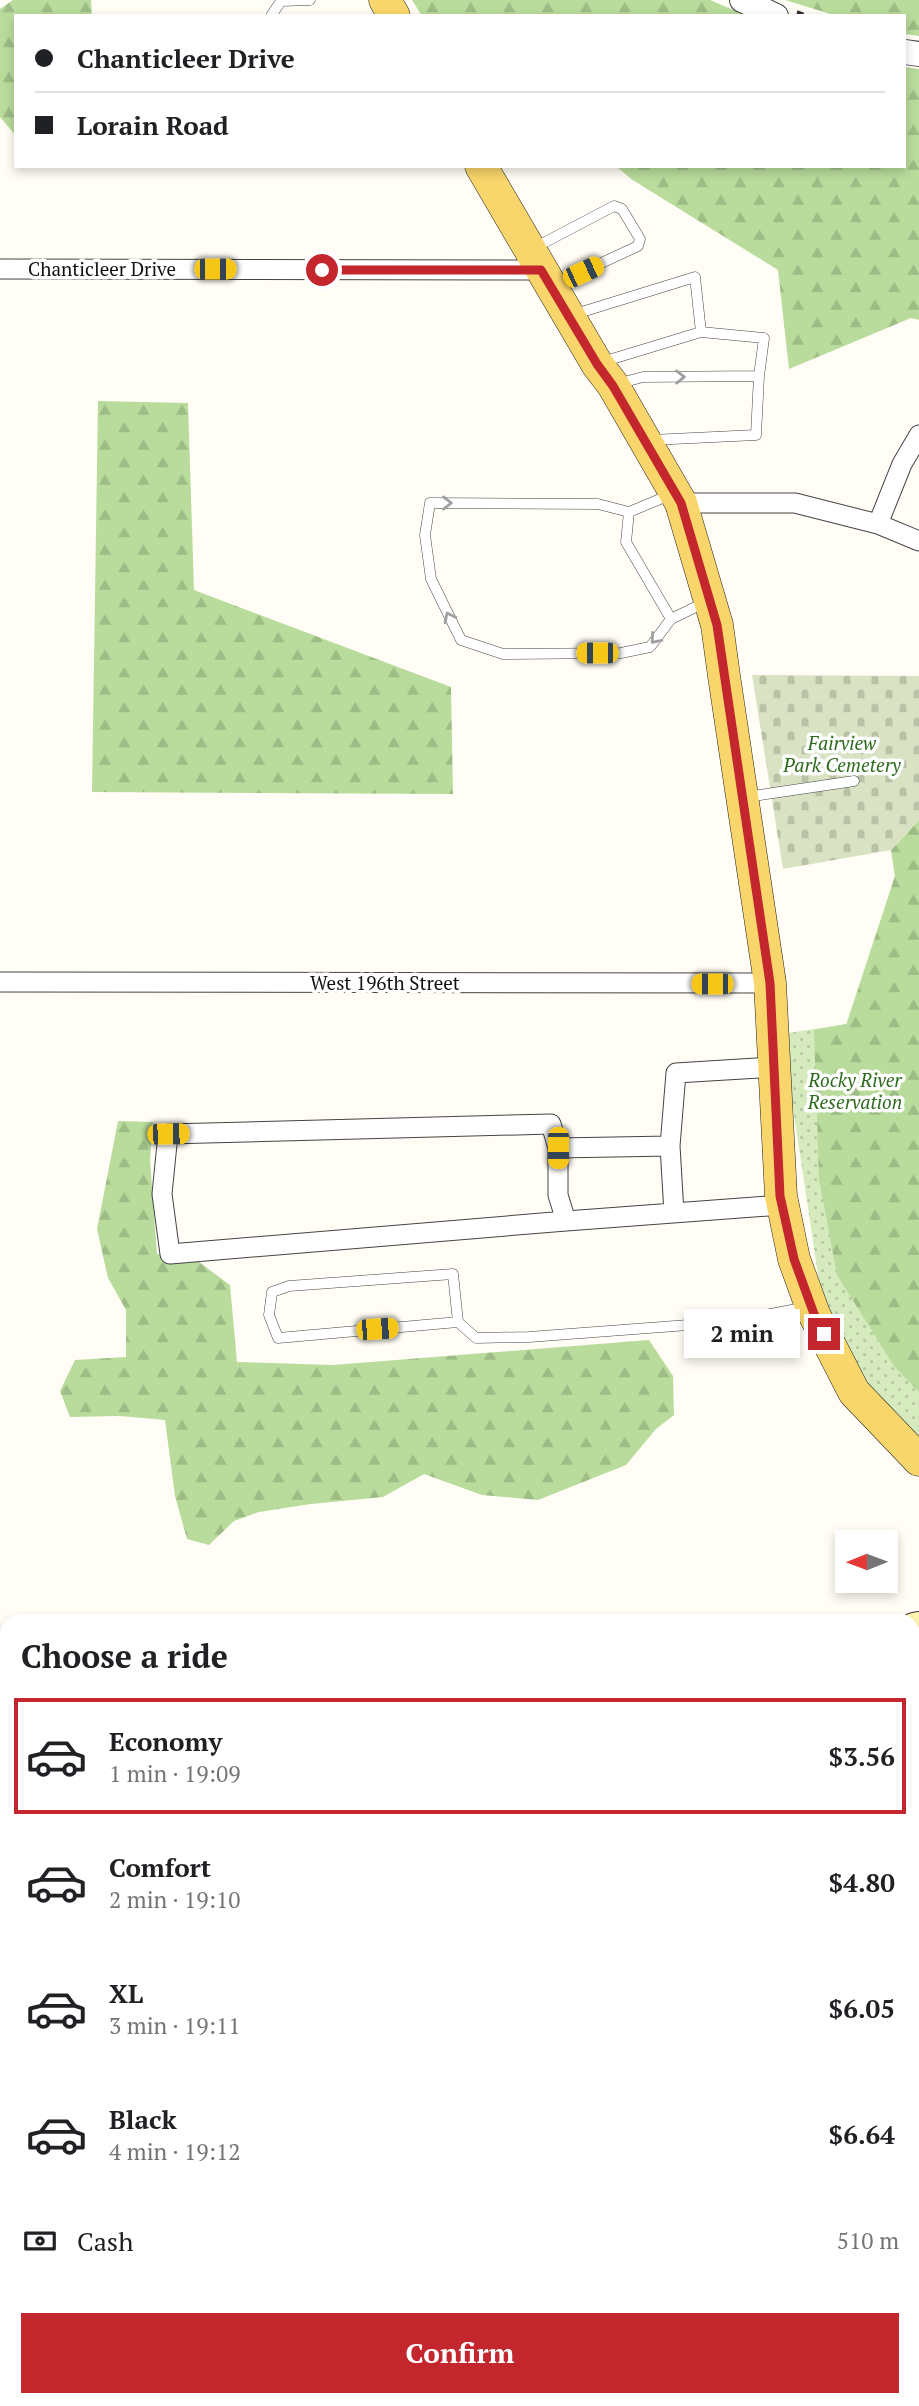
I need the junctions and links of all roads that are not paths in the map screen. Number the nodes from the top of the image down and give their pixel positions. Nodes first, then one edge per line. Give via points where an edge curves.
1 (310, 0) edge
2 (742, 0) edge
3 (272, 14) edge
4 (772, 14) edge
5 (482, 168) edge
6 (0, 269) edge
7 (540, 269) junction
8 (568, 316) junction
9 (701, 332) junction
10 (605, 375) junction
11 (759, 376) junction
12 (919, 435) edge
13 (643, 441) junction
14 (678, 498) junction
15 (629, 512) junction
16 (878, 524) junction
17 (919, 541) edge
18 (709, 600) junction
19 (671, 620) junction
20 (854, 781) dead end
21 (742, 797) junction
22 (0, 982) edge
23 (770, 983) junction
24 (774, 1067) junction
25 (670, 1146) junction
26 (558, 1148) junction
27 (782, 1205) junction
28 (674, 1213) junction
29 (566, 1221) junction
30 (811, 1306) junction
31 (458, 1322) junction
32 (919, 1460) edge

1 - 3 lane via 281,1
2 - 4 street
5 - 7 main road
6 - 7 street, Chanticleer Drive
7 - 7 lane via 638,246 640,239 622,209 614,206
7 - 8 main road
8 - 9 lane via 695,277
8 - 10 main road
9 - 10 lane
9 - 11 lane via 764,338
10 -> 11 lane
10 - 13 main road
11 - 13 lane via 756,435
12 - 16 street
13 - 14 main road
14 - 15 lane
14 - 16 street via 795,503
14 - 18 main road
15 - 19 lane via 626,542
19 -> 15 lane via 650,647 621,653 503,654 461,640 431,579 425,535 430,503 598,504
16 - 17 street
18 - 19 lane
18 - 21 main road via 717,625
20 - 21 lane
21 - 23 main road
22 - 23 street, West 196th Street
23 - 24 main road
24 - 25 street via 676,1073
24 - 27 main road
25 - 26 street
25 - 28 street
26 - 29 street via 558,1195
26 - 29 street via 551,1124 168,1134 162,1194 170,1254
27 - 28 street
27 - 30 main road
28 - 29 street
30 - 31 lane via 728,1322 529,1337 476,1338
30 - 32 main road via 854,1392
31 - 31 lane via 278,1338 269,1315 272,1292 289,1286 453,1275

